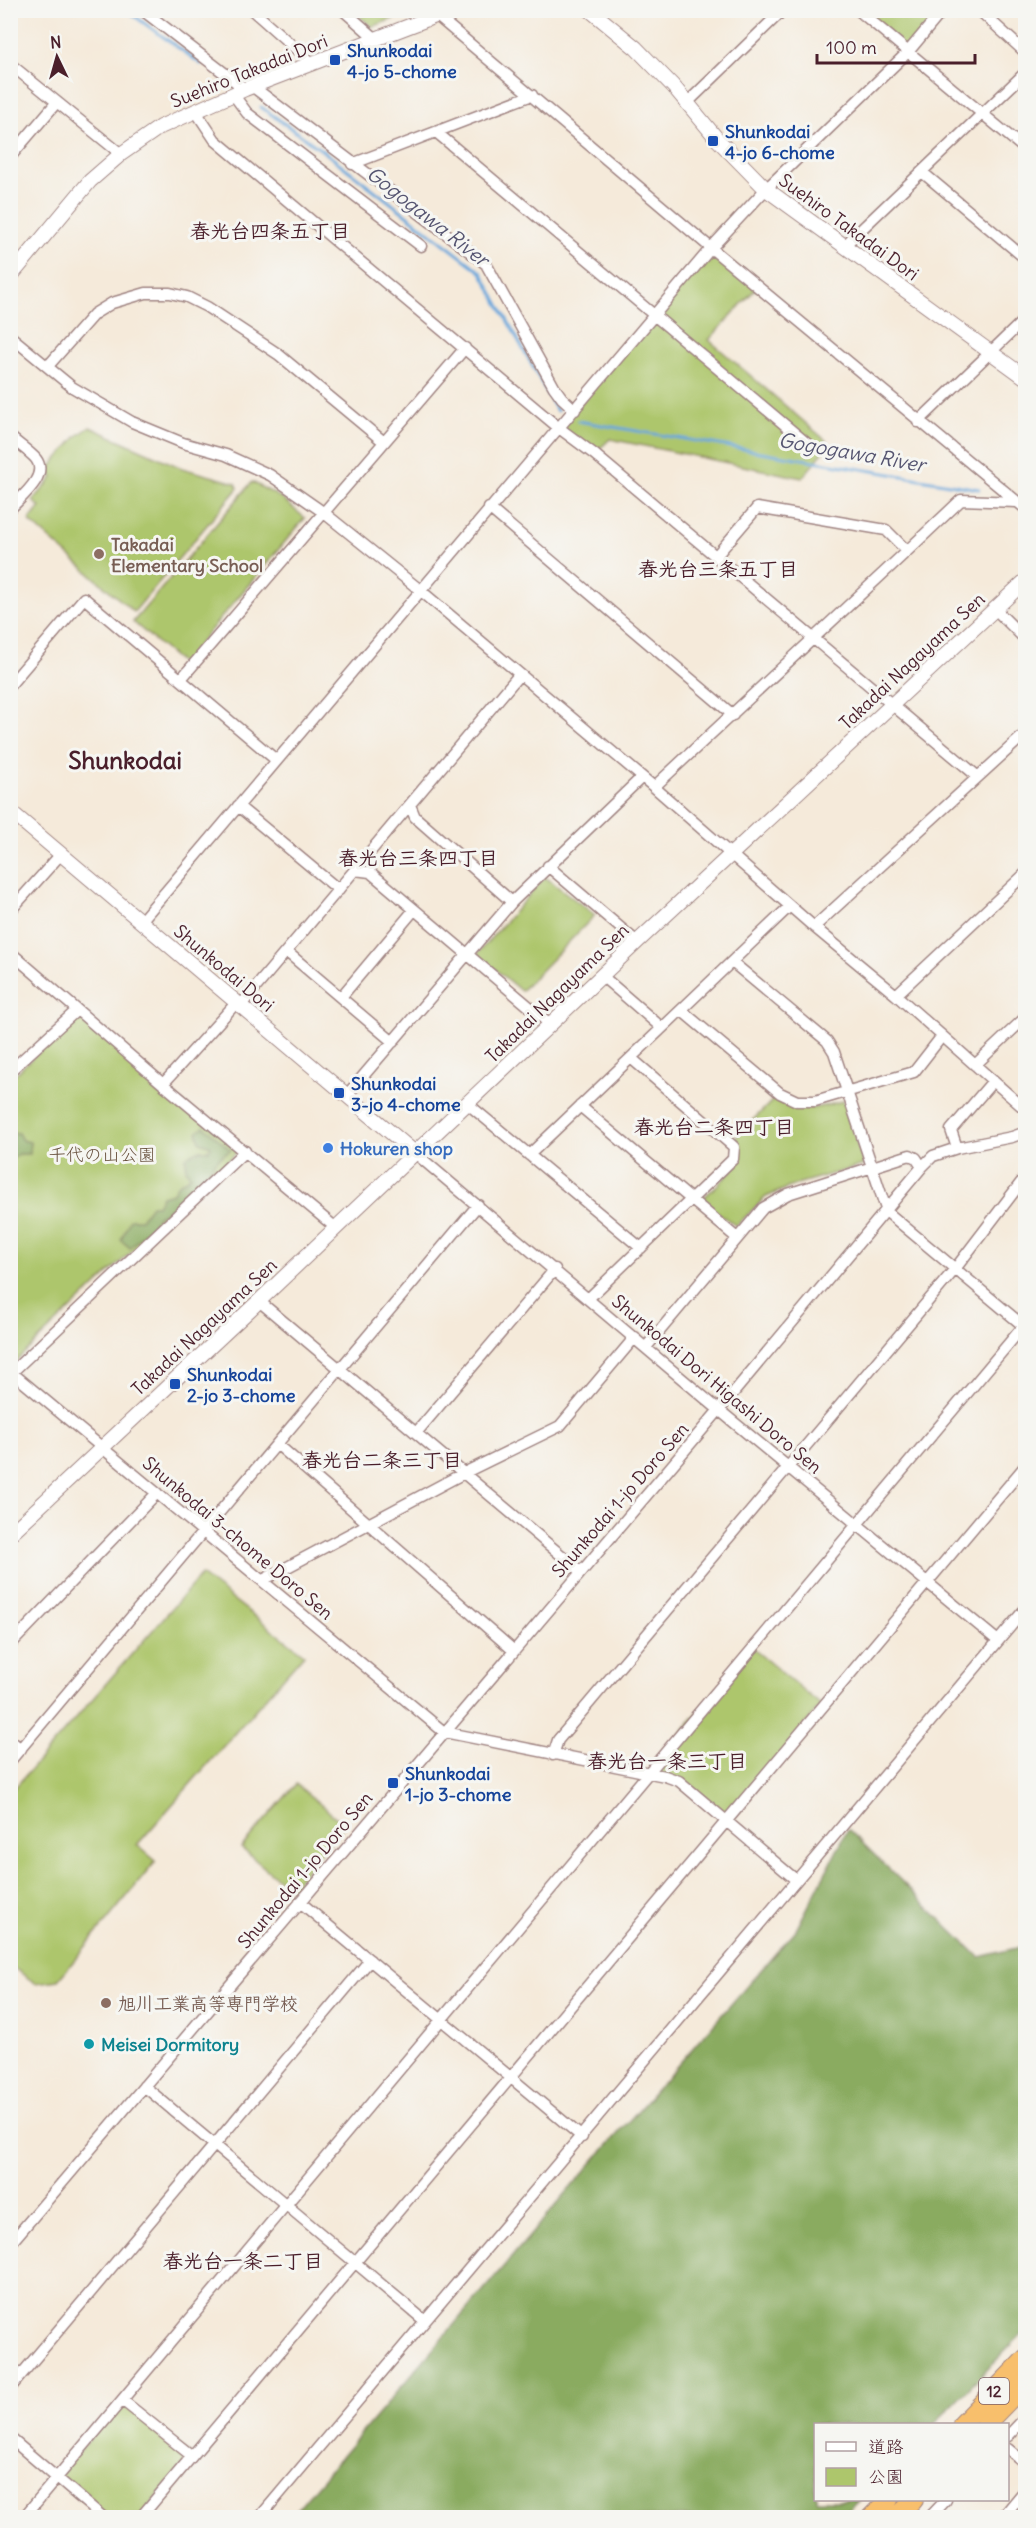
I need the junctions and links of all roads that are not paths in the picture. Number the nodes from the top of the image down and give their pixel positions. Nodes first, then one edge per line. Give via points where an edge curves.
1 (146, 10) edge
2 (252, 10) edge
3 (343, 10) edge
4 (451, 10) edge
5 (590, 10) edge
6 (783, 10) edge
7 (858, 10) edge
8 (943, 10) edge
9 (979, 10) edge
10 (433, 13) edge
11 (376, 39) junction
12 (908, 52) junction
13 (1026, 53) edge
14 (10, 64) edge
15 (313, 64) junction
16 (1026, 72) edge
17 (243, 90) junction
18 (532, 95) junction
19 (57, 102) junction
20 (687, 103) junction
21 (195, 110) junction
22 (982, 114) junction
23 (436, 132) junction
24 (1026, 150) edge
25 (121, 154) junction
26 (10, 158) edge
27 (352, 164) junction
28 (922, 172) junction
29 (766, 189) junction
30 (421, 246) dead end
31 (844, 246) junction
32 (711, 248) junction
33 (1026, 259) edge
34 (10, 278) edge
35 (655, 315) junction
36 (1026, 318) edge
37 (10, 336) edge
38 (465, 348) junction
39 (989, 352) junction
40 (48, 366) junction
41 (1026, 378) edge
42 (575, 410) junction
43 (918, 422) junction
44 (559, 428) junction
45 (10, 437) edge
46 (384, 442) junction
47 (810, 446) dead end
48 (1021, 506) edge
49 (489, 508) junction
50 (10, 509) edge
51 (323, 512) junction
52 (907, 551) junction
53 (716, 556) junction
54 (1026, 580) edge
55 (420, 590) junction
56 (995, 609) junction
57 (814, 639) junction
58 (1026, 640) edge
59 (519, 675) junction
60 (181, 679) junction
61 (10, 685) edge
62 (892, 704) junction
63 (733, 715) junction
64 (1026, 732) edge
65 (276, 760) junction
66 (977, 776) junction
67 (642, 777) junction
68 (654, 787) junction
69 (410, 805) junction
70 (238, 806) junction
71 (10, 811) edge
72 (61, 854) junction
73 (731, 855) junction
74 (548, 866) junction
75 (355, 870) junction
76 (1026, 873) edge
77 (339, 890) junction
78 (512, 902) junction
79 (790, 906) junction
80 (10, 910) edge
81 (414, 910) junction
82 (141, 921) junction
83 (814, 927) junction
84 (637, 942) junction
85 (10, 952) edge
86 (287, 952) junction
87 (466, 955) junction
88 (732, 962) junction
89 (602, 976) junction
90 (896, 995) junction
91 (341, 997) junction
92 (239, 1004) junction
93 (77, 1010) junction
94 (681, 1010) junction
95 (1026, 1017) edge
96 (551, 1025) junction
97 (662, 1028) junction
98 (942, 1036) junction
99 (393, 1042) junction
100 (631, 1058) junction
101 (975, 1065) junction
102 (10, 1071) edge
103 (993, 1081) junction
104 (163, 1084) junction
105 (849, 1093) junction
106 (347, 1095) junction
107 (468, 1104) junction
108 (580, 1106) junction
109 (1026, 1110) edge
110 (1026, 1132) edge
111 (957, 1148) junction
112 (245, 1151) junction
113 (415, 1153) junction
114 (529, 1155) junction
115 (922, 1167) junction
116 (872, 1168) junction
117 (1026, 1176) edge
118 (692, 1200) junction
119 (478, 1204) junction
120 (887, 1212) junction
121 (336, 1228) junction
122 (737, 1239) junction
123 (641, 1248) junction
124 (555, 1269) junction
125 (955, 1269) junction
126 (589, 1298) junction
127 (259, 1301) junction
128 (1025, 1326) edge
129 (635, 1337) junction
130 (647, 1347) junction
131 (340, 1369) junction
132 (11, 1373) edge
133 (719, 1410) junction
134 (416, 1433) junction
135 (277, 1444) junction
136 (103, 1447) junction
137 (1026, 1465) edge
138 (789, 1466) junction
139 (464, 1473) junction
140 (157, 1493) junction
141 (856, 1523) junction
142 (367, 1524) junction
143 (203, 1533) junction
144 (10, 1534) edge
145 (580, 1570) junction
146 (263, 1580) junction
147 (926, 1582) junction
148 (1026, 1608) edge
149 (998, 1641) junction
150 (10, 1645) edge
151 (513, 1650) junction
152 (444, 1732) junction
153 (10, 1740) edge
154 (21, 1749) junction
155 (554, 1755) junction
156 (10, 1761) edge
157 (648, 1773) junction
158 (727, 1821) junction
159 (796, 1880) junction
160 (300, 1902) junction
161 (370, 1960) junction
162 (441, 2020) junction
163 (510, 2077) junction
164 (144, 2086) junction
165 (582, 2137) junction
166 (215, 2144) junction
167 (286, 2205) junction
168 (10, 2244) edge
169 (354, 2263) junction
170 (425, 2321) junction
171 (1026, 2358) edge
172 (1026, 2383) edge
173 (10, 2388) edge
174 (122, 2400) junction
175 (1026, 2417) edge
176 (963, 2423) edge
177 (987, 2423) edge
178 (1009, 2435) edge
179 (10, 2438) edge
180 (1009, 2450) edge
181 (192, 2456) junction
182 (1026, 2464) edge
183 (57, 2479) junction
184 (1026, 2489) edge
185 (887, 2501) edge
186 (912, 2501) edge
187 (945, 2501) edge
188 (935, 2516) edge
189 (23, 2517) edge
190 (104, 2517) edge
191 (140, 2517) edge
192 (259, 2517) edge
193 (871, 2517) edge
194 (896, 2517) edge
195 (1002, 2517) edge

1 - 17 street
2 - 15 street
3 - 11 street
4 - 10 street, Suehiro Takadai Dori
5 - 20 street, Suehiro Takadai Dori via 636,48
6 - 20 street
7 - 12 street
8 - 12 street
9 - 13 street
10 - 11 street, Suehiro Takadai Dori
10 - 18 street
11 - 15 street, Suehiro Takadai Dori
12 - 22 street
12 - 29 street
14 - 19 street
15 - 17 street, Suehiro Takadai Dori
16 - 22 street
17 - 21 street, Suehiro Takadai Dori
17 - 27 street
17 - 30 street via 247,113
18 - 23 street
18 - 32 street
19 - 25 street
19 - 26 street
20 - 29 street, Suehiro Takadai Dori
21 - 25 street, Suehiro Takadai Dori via 160,127
21 - 38 street via 215,140
22 - 24 street
22 - 28 street
23 - 27 street
23 - 35 street
25 - 34 street, Suehiro Takadai Dori via 90,181
27 - 42 street via 486,264 555,387
28 - 31 street
28 - 33 street
29 - 31 street, Suehiro Takadai Dori
29 - 32 street
31 - 39 street, Suehiro Takadai Dori
32 - 35 street
32 - 43 street
35 - 42 street
35 - 47 street
36 - 39 street
37 - 40 street
38 - 44 street
38 - 46 street
39 - 41 street, Suehiro Takadai Dori
39 - 43 street
40 - 46 street via 94,314 112,303 146,293 170,293 207,307 278,354
40 - 51 street via 72,387 132,422 270,475
42 - 44 street
43 - 48 street
44 - 49 street
44 - 53 street
45 - 50 street via 39,466 39,477
46 - 51 street
48 - 52 street via 961,500
49 - 55 street
49 - 63 street
51 - 55 street
51 - 60 street
52 - 53 street via 886,530 757,508
52 - 57 street
53 - 57 street
54 - 56 street, Takadai Nagayama Sen
55 - 59 street
55 - 65 street
56 - 58 street
56 - 62 street, Takadai Nagayama Sen
57 - 62 street
57 - 63 street
59 - 67 street
59 - 69 street
60 - 61 street via 84,598
60 - 65 street
62 - 66 street
62 - 73 street, Takadai Nagayama Sen
63 - 68 street
64 - 66 street
65 - 70 street
66 - 83 street
67 - 68 street
67 - 74 street
68 - 73 street
69 - 75 street
69 - 78 street via 415,817
70 - 77 street
70 - 82 street
71 - 72 street, Shunkodai Dori
72 - 80 street
72 - 82 street, Shunkodai Dori
73 - 79 street
73 - 84 street, Takadai Nagayama Sen
74 - 78 street
74 - 84 street
75 - 77 street
75 - 81 street via 370,872
76 - 90 street
77 - 86 street
78 - 87 street
79 - 83 street
79 - 88 street
81 - 87 street
81 - 91 street
82 - 92 street, Shunkodai Dori
83 - 90 street
84 - 89 street, Takadai Nagayama Sen
85 - 93 street
86 - 91 street
86 - 92 street
87 - 96 street
87 - 99 street
88 - 94 street
88 - 105 street via 827,1041
89 - 96 street, Takadai Nagayama Sen
89 - 97 street
90 - 98 street
91 - 99 street
92 - 104 street
92 - 106 street, Shunkodai Dori
93 - 102 street
93 - 104 street
94 - 97 street
94 - 105 street via 780,1093 796,1101
95 - 101 street
96 - 107 street, Takadai Nagayama Sen
97 - 100 street
98 - 101 street
98 - 105 street via 914,1072
99 - 106 street
100 - 108 street
100 - 118 street via 734,1148 733,1160
101 - 103 street
103 - 109 street
103 - 111 street via 951,1130
104 - 112 street
105 - 116 street
106 - 113 street, Shunkodai Dori
107 - 113 street, Takadai Nagayama Sen
107 - 114 street
108 - 114 street
108 - 118 street
110 - 111 street, Shunkodai 1-jo Doro Sen
111 - 115 street, Shunkodai 1-jo Doro Sen via 933,1156
112 - 121 street
112 - 132 street
113 - 119 street, Shunkodai Dori Higashi Doro Sen
113 - 121 street, Takadai Nagayama Sen
114 - 123 street
115 - 116 street via 910,1155
115 - 120 street, Shunkodai 1-jo Doro Sen
116 - 120 street
116 - 122 street via 788,1194 763,1208
117 - 125 street
118 - 122 street
118 - 123 street
119 - 124 street, Shunkodai Dori Higashi Doro Sen
119 - 131 street
120 - 125 street
120 - 133 street, Shunkodai 1-jo Doro Sen
121 - 127 street, Takadai Nagayama Sen
122 - 130 street
123 - 126 street
124 - 126 street, Shunkodai Dori Higashi Doro Sen
124 - 134 street
125 - 128 street
125 - 138 street
126 - 129 street, Shunkodai Dori Higashi Doro Sen
127 - 131 street
127 - 136 street, Takadai Nagayama Sen
128 - 141 street
129 - 130 street, Shunkodai Dori Higashi Doro Sen
129 - 139 street via 560,1426
130 - 133 street, Shunkodai Dori Higashi Doro Sen
131 - 134 street
131 - 135 street
132 - 136 street, Shunkodai 3-chome Doro Sen
133 - 138 street, Shunkodai Dori Higashi Doro Sen
133 - 145 street, Shunkodai 1-jo Doro Sen
134 - 139 street
135 - 142 street
135 - 143 street
136 - 140 street, Shunkodai 3-chome Doro Sen
136 - 144 street, Takadai Nagayama Sen
137 - 147 street
138 - 141 street, Shunkodai Dori Higashi Doro Sen
138 - 155 street via 558,1740
139 - 142 street
139 - 145 street
140 - 143 street, Shunkodai 3-chome Doro Sen
140 - 150 street
141 - 147 street, Shunkodai Dori Higashi Doro Sen
141 - 157 street
142 - 146 street
142 - 151 street
143 - 146 street, Shunkodai 3-chome Doro Sen
143 - 154 street
145 - 151 street, Shunkodai 1-jo Doro Sen
146 - 152 street, Shunkodai 3-chome Doro Sen
147 - 149 street, Shunkodai Dori Higashi Doro Sen
147 - 158 street
148 - 149 street
149 - 159 street
151 - 152 street, Shunkodai 1-jo Doro Sen
152 - 155 street
152 - 160 street, Shunkodai 1-jo Doro Sen
153 - 154 street
154 - 156 street
155 - 157 street
157 - 158 street via 679,1781
157 - 162 street
158 - 159 street
158 - 163 street
159 - 165 street
160 - 161 street
160 - 164 street, Shunkodai 1-jo Doro Sen
161 - 162 street
161 - 166 street
162 - 163 street
162 - 167 street
163 - 165 street
163 - 169 street
164 - 166 street
164 - 168 street, Shunkodai 1-jo Doro Sen
165 - 170 street
166 - 167 street
166 - 173 street
167 - 169 street
167 - 174 street
169 - 170 street
169 - 181 street
170 - 192 street
171 - 176 highway, 12
172 - 177 highway, 12
174 - 181 street
174 - 183 street
175 - 178 street
179 - 183 street
180 - 182 street
181 - 191 street
183 - 189 street
183 - 190 street
184 - 195 street
185 - 193 highway
186 - 194 highway
187 - 188 street

